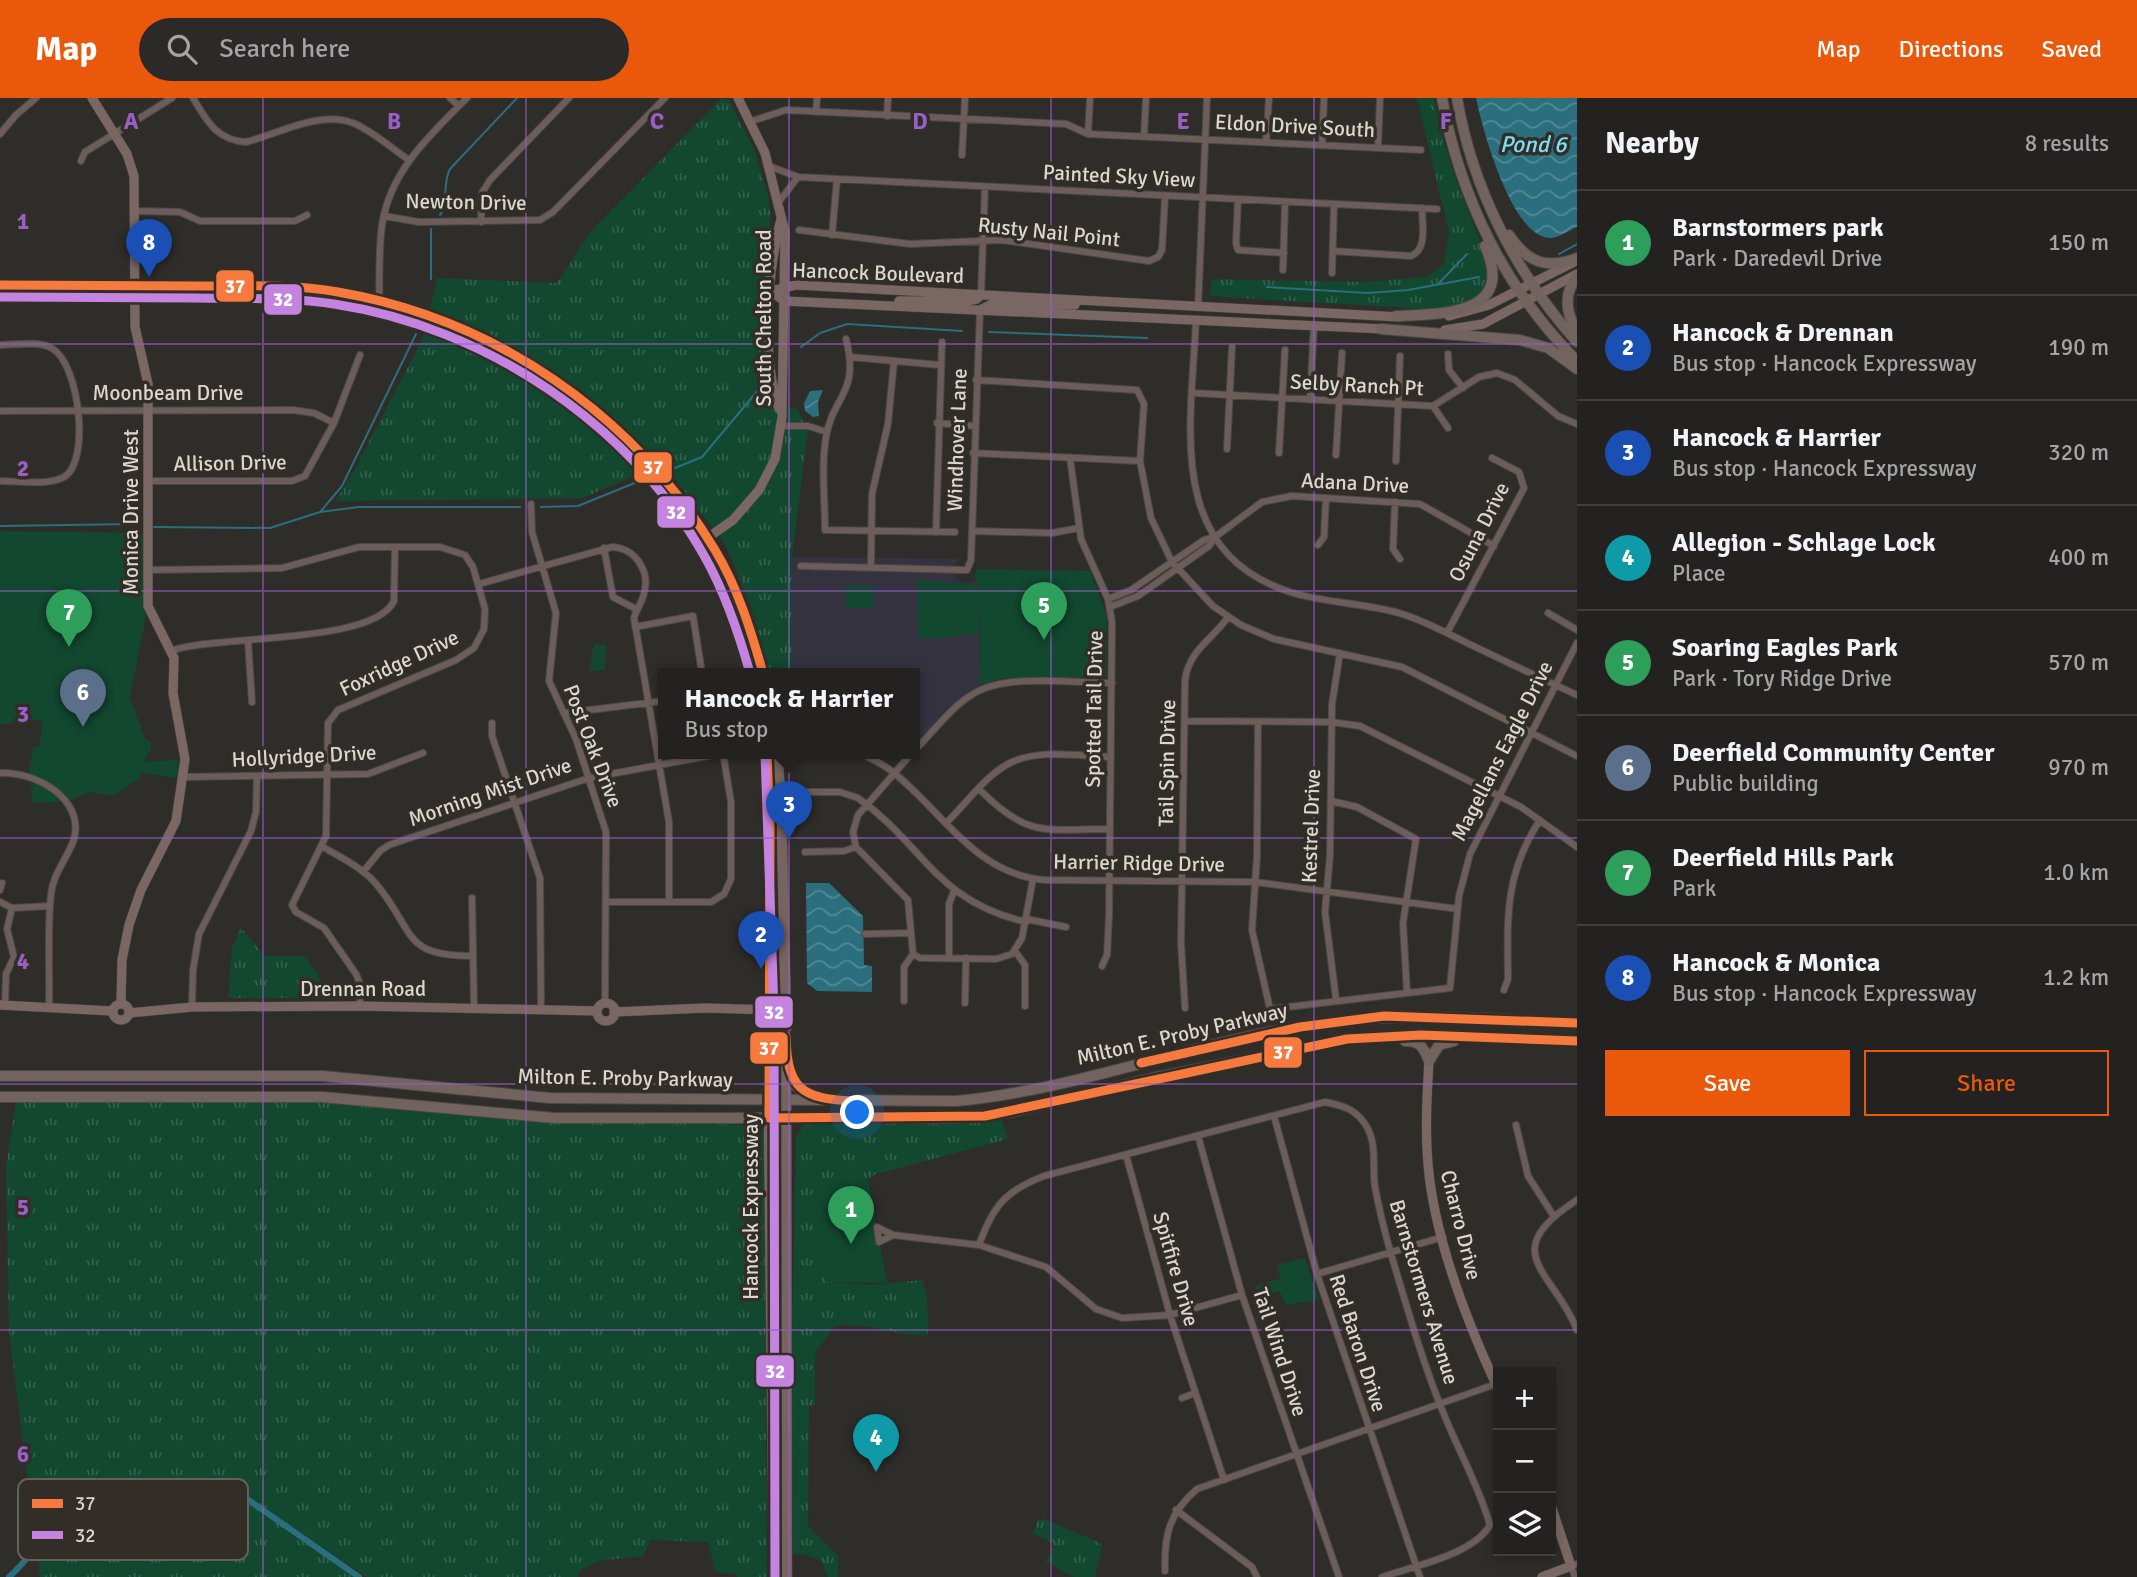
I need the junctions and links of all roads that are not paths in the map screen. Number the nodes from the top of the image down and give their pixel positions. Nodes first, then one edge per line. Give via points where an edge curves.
1 (36, 98) edge
2 (92, 98) edge
3 (173, 98) edge
4 (193, 98) edge
5 (450, 98) edge
6 (467, 98) edge
7 (569, 98) edge
8 (665, 98) edge
9 (738, 98) edge
10 (817, 98) edge
11 (888, 98) edge
12 (965, 98) edge
13 (1090, 98) edge
14 (1146, 98) edge
15 (1208, 98) edge
16 (1269, 98) edge
17 (1324, 98) edge
18 (1380, 98) edge
19 (1442, 98) edge
20 (1457, 98) edge
21 (459, 106) junction
22 (816, 112) junction
23 (887, 116) junction
24 (963, 120) junction
25 (752, 121) junction
26 (0, 134) edge
27 (115, 134) junction
28 (1088, 134) junction
29 (1144, 136) junction
30 (1206, 139) junction
31 (1266, 142) junction
32 (1322, 145) junction
33 (1378, 148) junction
34 (1421, 150) dead end
35 (962, 155) dead end
36 (1456, 157) junction
37 (409, 160) junction
38 (81, 162) dead end
39 (769, 166) junction
40 (798, 177) junction
41 (837, 179) junction
42 (1481, 185) junction
43 (985, 187) junction
44 (1165, 197) junction
45 (1203, 198) junction
46 (1238, 200) junction
47 (1285, 202) junction
48 (778, 204) junction
49 (1334, 204) junction
50 (1422, 208) junction
51 (1437, 209) dead end
52 (135, 211) junction
53 (307, 215) dead end
54 (384, 216) junction
55 (781, 218) junction
56 (481, 222) junction
57 (799, 230) dead end
58 (832, 234) junction
59 (984, 239) junction
60 (1333, 251) junction
61 (1284, 253) junction
62 (1577, 259) edge
63 (1283, 270) dead end
64 (1332, 273) dead end
65 (1577, 276) edge
66 (1532, 283) junction
67 (0, 285) edge
68 (785, 285) junction
69 (1518, 289) junction
70 (135, 291) junction
71 (771, 291) junction
72 (981, 293) junction
73 (1539, 294) junction
74 (0, 295) edge
75 (1525, 300) junction
76 (784, 301) junction
77 (1111, 302) junction
78 (876, 304) junction
79 (379, 306) junction
80 (1198, 307) junction
81 (980, 310) junction
82 (1286, 311) junction
83 (1104, 315) junction
84 (1396, 316) junction
85 (1196, 319) junction
86 (1314, 325) junction
87 (1381, 329) junction
88 (1577, 331) edge
89 (846, 339) dead end
90 (942, 342) dead end
91 (1577, 342) edge
92 (0, 345) edge
93 (1232, 347) dead end
94 (1285, 350) dead end
95 (1342, 353) dead end
96 (1448, 354) dead end
97 (360, 355) dead end
98 (1400, 356) dead end
99 (850, 357) junction
100 (894, 361) junction
101 (1577, 361) edge
102 (940, 365) junction
103 (1577, 369) edge
104 (976, 380) junction
105 (1463, 388) junction
106 (1193, 393) junction
107 (1230, 396) junction
108 (1282, 398) junction
109 (1310, 400) junction
110 (1339, 401) junction
111 (1398, 405) junction
112 (1433, 406) junction
113 (0, 411) edge
114 (78, 411) junction
115 (148, 411) junction
116 (781, 422) junction
117 (334, 423) junction
118 (937, 423) junction
119 (1577, 424) edge
120 (974, 426) junction
121 (1448, 428) dead end
122 (827, 432) junction
123 (1227, 449) dead end
124 (973, 453) junction
125 (1279, 453) dead end
126 (1336, 454) dead end
127 (1070, 458) junction
128 (1492, 458) dead end
129 (1140, 461) junction
130 (1396, 461) dead end
131 (0, 481) edge
132 (148, 481) junction
133 (1326, 498) junction
134 (1395, 502) junction
135 (531, 504) dead end
136 (1079, 528) junction
137 (872, 531) junction
138 (936, 531) junction
139 (972, 531) junction
140 (955, 532) dead end
141 (1215, 537) junction
142 (703, 541) junction
143 (1318, 545) dead end
144 (1494, 546) junction
145 (395, 547) junction
146 (604, 548) junction
147 (1400, 559) dead end
148 (1172, 562) junction
149 (542, 566) junction
150 (801, 566) dead end
151 (871, 566) junction
152 (1177, 569) junction
153 (148, 570) junction
154 (479, 584) junction
155 (1108, 599) junction
156 (1110, 607) junction
157 (636, 609) junction
158 (1548, 613) dead end
159 (1228, 617) junction
160 (635, 627) junction
161 (1577, 630) edge
162 (1447, 633) junction
163 (247, 641) junction
164 (1577, 643) edge
165 (171, 651) junction
166 (1340, 653) junction
167 (701, 668) edge
168 (750, 668) edge
169 (761, 668) edge
170 (1112, 683) junction
171 (1556, 685) junction
172 (1577, 695) edge
173 (658, 701) edge
174 (252, 702) dead end
175 (333, 702) dead end
176 (648, 702) junction
177 (338, 710) junction
178 (565, 713) junction
179 (1185, 721) junction
180 (1258, 722) junction
181 (1331, 722) junction
182 (492, 723) dead end
183 (1535, 732) junction
184 (920, 745) edge
185 (423, 753) dead end
186 (1577, 756) edge
187 (1111, 757) junction
188 (658, 758) edge
189 (658, 759) edge
190 (688, 759) edge
191 (724, 759) edge
192 (767, 759) edge
193 (777, 759) edge
194 (870, 759) edge
195 (907, 759) edge
196 (659, 764) junction
197 (0, 773) edge
198 (894, 773) junction
199 (327, 776) junction
200 (184, 777) junction
201 (257, 777) junction
202 (589, 778) junction
203 (980, 790) junction
204 (806, 792) dead end
205 (1498, 795) junction
206 (1331, 801) junction
207 (514, 803) junction
208 (867, 805) junction
209 (1540, 820) junction
210 (946, 823) junction
211 (1110, 829) junction
212 (323, 847) junction
213 (856, 847) junction
214 (1577, 847) edge
215 (805, 852) dead end
216 (363, 872) junction
217 (1033, 879) junction
218 (1110, 880) junction
219 (1183, 881) junction
220 (1255, 883) junction
221 (954, 891) junction
222 (1326, 892) junction
223 (472, 898) dead end
224 (0, 902) edge
225 (607, 902) junction
226 (669, 902) junction
227 (1405, 902) junction
228 (50, 906) junction
229 (12, 908) junction
230 (1458, 909) junction
231 (296, 912) junction
232 (290, 920) dead end
233 (1026, 920) junction
234 (1066, 927) dead end
235 (911, 933) junction
236 (865, 934) dead end
237 (769, 944) junction
238 (1015, 951) junction
239 (914, 954) junction
240 (473, 956) junction
241 (949, 958) junction
242 (966, 958) junction
243 (1102, 966) dead end
244 (1504, 990) dead end
245 (1407, 993) junction
246 (786, 994) junction
247 (1336, 999) junction
248 (904, 1002) dead end
249 (121, 1003) junction
250 (605, 1003) junction
251 (965, 1003) dead end
252 (3, 1005) edge
253 (360, 1006) junction
254 (474, 1006) junction
255 (1025, 1006) dead end
256 (192, 1007) junction
257 (49, 1008) junction
258 (541, 1008) junction
259 (1185, 1008) dead end
260 (769, 1010) junction
261 (112, 1011) junction
262 (597, 1011) junction
263 (614, 1012) junction
264 (129, 1013) junction
265 (1577, 1023) edge
266 (1479, 1037) junction
267 (1577, 1041) edge
268 (1326, 1043) junction
269 (1429, 1061) junction
270 (785, 1063) junction
271 (0, 1076) edge
272 (0, 1097) edge
273 (769, 1101) junction
274 (785, 1101) junction
275 (822, 1101) junction
276 (1274, 1116) junction
277 (785, 1117) junction
278 (769, 1118) junction
279 (1516, 1125) dead end
280 (1198, 1136) junction
281 (1126, 1155) junction
282 (1577, 1200) edge
283 (1553, 1215) junction
284 (893, 1235) dead end
285 (1443, 1237) junction
286 (979, 1245) junction
287 (1391, 1252) junction
288 (1317, 1274) junction
289 (1242, 1295) junction
290 (1170, 1315) junction
291 (1577, 1330) edge
292 (1493, 1378) edge
293 (1493, 1387) edge
294 (1195, 1393) junction
295 (1182, 1398) dead end
296 (1440, 1405) junction
297 (1368, 1430) junction
298 (1296, 1455) junction
299 (1224, 1480) junction
300 (1176, 1510) junction
301 (1556, 1518) edge
302 (1416, 1565) junction
303 (1574, 1565) edge
304 (1165, 1571) dead end
305 (774, 1577) edge
306 (787, 1577) edge
307 (1257, 1577) edge
308 (1339, 1577) edge
309 (1382, 1577) edge
310 (1420, 1577) edge
311 (1542, 1577) edge
312 (1574, 1577) edge

1 - 26 street
2 - 27 main road, Monica Drive West
3 - 27 street
4 - 37 street via 212,128 235,141 338,120 362,127
5 - 21 street
6 - 21 street
7 - 56 street via 489,180 482,193
8 - 56 street, Newton Drive via 548,217
9 - 25 main road, South Chelton Road
10 - 22 street
11 - 23 street
12 - 24 street
13 - 28 street
14 - 29 street
15 - 30 street
16 - 31 street
17 - 32 street
18 - 33 street
19 - 36 highway
20 - 42 highway
21 - 37 street
22 - 23 street, Eldon Drive South
22 - 25 street, Eldon Drive South via 786,110
23 - 24 street, Eldon Drive South
24 - 28 street, Eldon Drive South via 1066,124
24 - 35 street
25 - 39 main road, South Chelton Road
27 - 38 street via 85,152
27 - 52 main road, Monica Drive West via 132,168
28 - 29 street, Eldon Drive South
29 - 30 street, Eldon Drive South
30 - 31 street, Eldon Drive South
30 - 45 street
31 - 32 street, Eldon Drive South
32 - 33 street, Eldon Drive South
33 - 34 street, Eldon Drive South
36 - 69 highway via 1486,237
36 - 84 highway via 1491,261 1493,284 1485,297 1463,308
37 - 54 street
39 - 40 street, Painted Sky View
39 - 48 main road, South Chelton Road
40 - 41 street, Painted Sky View
40 - 48 street
41 - 43 street, Painted Sky View
41 - 58 street
42 - 62 highway via 1505,229 1528,258 1546,265
42 - 66 highway via 1506,241
43 - 44 street, Painted Sky View
43 - 59 street
44 - 45 street, Painted Sky View
44 - 59 street, Rusty Nail Point via 1162,250 1154,260
45 - 46 street, Painted Sky View
45 - 80 street
46 - 47 street, Painted Sky View
46 - 61 street via 1238,250
47 - 49 street, Painted Sky View
47 - 61 street
48 - 55 main road, South Chelton Road
49 - 50 street, Painted Sky View
49 - 60 street
50 - 51 street, Painted Sky View
50 - 60 street via 1422,247 1417,254
52 - 53 street via 180,212 200,221 295,221
52 - 70 main road, Monica Drive West
54 - 56 street, Newton Drive via 419,222
54 - 79 street
55 - 68 main road, South Chelton Road
55 - 71 main road, South Chelton Road
57 - 58 street, Rusty Nail Point
58 - 59 street, Rusty Nail Point via 910,244
59 - 72 street
60 - 64 street
61 - 63 street
62 - 66 main road, Hancock Boulevard
65 - 73 main road, Hancock Boulevard
65 - 88 highway via 1567,303
66 - 69 main road, Hancock Boulevard
66 - 73 highway
67 - 70 main road
68 - 71 main road, Hancock Boulevard
68 - 72 main road, Hancock Boulevard
68 - 76 main road, South Chelton Road
69 - 75 highway
69 - 84 main road, Hancock Boulevard via 1460,315
70 - 74 main road
70 - 79 main road via 292,297
70 - 115 main road, Monica Drive West via 135,334 148,372
71 - 76 main road, Hancock Boulevard
71 - 116 main road, South Chelton Road via 771,383
72 - 77 main road, Hancock Boulevard
72 - 78 main road via 973,301
73 - 75 main road, Hancock Boulevard
73 - 91 highway
75 - 87 main road, Hancock Boulevard via 1471,328
75 - 101 highway
76 - 78 main road, Hancock Boulevard
76 - 116 main road, South Chelton Road
77 - 80 main road, Hancock Boulevard
77 - 81 main road via 1063,306 993,303
78 - 81 main road, Hancock Boulevard
79 - 142 main road via 436,318 480,336 566,387 630,442 670,486
80 - 82 main road, Hancock Boulevard
80 - 83 main road via 1187,312 1115,309
80 - 85 main road
81 - 83 main road, Hancock Boulevard
81 - 104 street, Windhover Lane
82 - 84 main road, Hancock Boulevard
82 - 85 main road via 1206,311
83 - 85 main road, Hancock Boulevard
85 - 86 main road, Hancock Boulevard
85 - 106 street
86 - 87 main road, Hancock Boulevard
86 - 109 street
87 - 103 highway via 1520,340 1548,348
89 - 99 street
90 - 102 street
92 - 114 street via 54,349 75,388
93 - 107 street
94 - 108 street
95 - 110 street
96 - 105 street via 1449,370
97 - 117 street, Allison Drive
98 - 111 street
99 - 100 street
99 - 122 street via 849,385
100 - 102 street
100 - 137 street via 888,424 873,483
102 - 118 street
104 - 120 street, Windhover Lane
104 - 129 street via 1142,391
105 - 112 street, Selby Ranch Pt
105 - 119 street, Selby Ranch Pt via 1479,377 1497,373 1515,380 1558,416
106 - 107 street, Selby Ranch Pt
106 - 141 street via 1192,482
107 - 108 street, Selby Ranch Pt
107 - 123 street
108 - 109 street, Selby Ranch Pt
108 - 125 street
109 - 110 street, Selby Ranch Pt
110 - 111 street, Selby Ranch Pt
110 - 126 street
111 - 112 street, Selby Ranch Pt
111 - 130 street
112 - 121 street
113 - 114 street, Moonbeam Drive
114 - 115 street, Moonbeam Drive
114 - 131 street via 78,453 72,471 53,481
115 - 117 street, Moonbeam Drive via 293,411 314,413
115 - 132 main road, Monica Drive West
116 - 122 street
116 - 142 main road, South Chelton Road via 775,459 759,490 733,520
117 - 132 street, Allison Drive via 310,470 299,479
118 - 120 street
118 - 138 street
120 - 124 street, Windhover Lane
122 - 137 street via 825,530
124 - 127 street
124 - 139 street, Windhover Lane
127 - 129 street
127 - 136 street, Spotted Tail Drive
128 - 144 street, Osuna Drive via 1519,472 1524,488
129 - 148 street via 1151,518
132 - 153 main road, Monica Drive West
133 - 134 street, Adana Drive
133 - 141 street, Adana Drive via 1292,496 1262,502
133 - 143 street via 1324,537
134 - 144 street, Adana Drive via 1420,504
134 - 147 street via 1393,549
135 - 149 street, Post Oak Drive via 532,532
136 - 139 street via 1052,533
136 - 155 street, Spotted Tail Drive
137 - 138 street
137 - 151 street
138 - 140 street
139 - 151 street, Windhover Lane via 967,570
141 - 148 street
141 - 152 street
141 - 162 street via 1247,570 1278,587 1399,613
142 - 168 main road
142 - 169 main road via 739,600
144 - 162 street, Osuna Drive
145 - 153 street, Foxridge Drive via 349,548 271,569
145 - 154 street, Foxridge Drive via 440,547 459,552 469,561
145 - 163 street via 396,602 376,619
146 - 149 street
146 - 157 street via 613,597
146 - 157 street via 627,549 641,565 645,590
148 - 152 street
148 - 155 street via 1131,590
149 - 154 street
149 - 178 street, Post Oak Drive via 556,613 550,681
150 - 151 street
152 - 156 street via 1130,600
152 - 159 street via 1196,592
153 - 165 main road, Monica Drive West via 150,613
154 - 177 street, Foxridge Drive via 486,621 481,638 466,654
155 - 156 street, Spotted Tail Drive
156 - 170 street, Spotted Tail Drive
157 - 160 street
158 - 161 street
159 - 166 street via 1274,639
159 - 179 street, Tail Spin Drive via 1190,660
160 - 167 street via 693,617
160 - 176 street
162 - 171 street
163 - 165 street
163 - 174 street
164 - 171 street, Magellans Eagle Drive
165 - 200 main road, Monica Drive West
166 - 181 street, Kestrel Drive
166 - 183 street via 1393,664
170 - 184 street via 1007,682 988,686 969,697
170 - 187 street, Spotted Tail Drive
171 - 172 street
171 - 183 street, Magellans Eagle Drive
173 - 176 street
175 - 177 street
176 - 178 street
176 - 188 street
177 - 199 street, Foxridge Drive via 326,731
178 - 202 street, Post Oak Drive
179 - 180 street
179 - 219 street, Tail Spin Drive
180 - 181 street
180 - 220 street
181 - 205 street via 1366,729
181 - 206 street, Kestrel Drive
182 - 207 street
183 - 186 street
183 - 205 street, Magellans Eagle Drive
185 - 199 street, Hollyridge Drive via 375,773
187 - 203 street via 1022,758 1002,768
187 - 211 street, Spotted Tail Drive
189 - 196 street
190 - 196 street, Morning Mist Drive
191 - 226 street via 731,811 727,897 710,902
192 - 237 main road, Hancock Expressway
193 - 246 main road, Hancock Expressway
194 - 198 street, Harrier Ridge Drive
195 - 198 street
196 - 202 street, Morning Mist Drive
196 - 226 street via 669,822
197 - 228 street via 49,786 73,817 74,836 53,883
198 - 208 street
198 - 210 street, Harrier Ridge Drive
199 - 201 street, Hollyridge Drive
199 - 212 street, Foxridge Drive
200 - 201 street, Hollyridge Drive
200 - 249 main road, Monica Drive West via 176,821 132,914 122,960
201 - 256 street via 251,831 197,944
202 - 207 street, Morning Mist Drive
202 - 225 street, Post Oak Drive via 606,832
203 - 210 street
203 - 211 street via 1008,817 1029,827
204 - 208 street via 845,792
205 - 209 street
205 - 230 street, Magellans Eagle Drive via 1470,854
206 - 222 street, Kestrel Drive
206 - 227 street via 1357,807 1416,839
207 - 216 street, Morning Mist Drive via 389,845
207 - 258 street via 541,888
208 - 213 street via 853,826
208 - 221 street
209 - 214 street
209 - 244 street via 1509,890
210 - 217 street, Harrier Ridge Drive via 989,863
211 - 218 street, Spotted Tail Drive
212 - 216 street
212 - 231 street, Foxridge Drive via 292,905
213 - 215 street
213 - 235 street via 908,900
216 - 240 street via 422,948 444,956
217 - 218 street, Harrier Ridge Drive
217 - 233 street
218 - 219 street, Harrier Ridge Drive
218 - 243 street, Spotted Tail Drive via 1107,955
219 - 220 street, Harrier Ridge Drive
219 - 259 street, Tail Spin Drive
220 - 222 street, Harrier Ridge Drive
220 - 247 street, Magellans Eagle Drive via 1252,929 1270,1009
221 - 233 street via 983,909
221 - 241 street via 949,904
222 - 227 street, Harrier Ridge Drive
222 - 247 street, Kestrel Drive
223 - 240 street
224 - 229 street
225 - 226 street
225 - 250 street, Post Oak Drive
227 - 230 street, Harrier Ridge Drive
227 - 245 street via 1402,932
228 - 229 street
228 - 257 street
229 - 252 street via 7,923 14,957 6,974
230 - 245 street, Magellans Eagle Drive via 1450,989
231 - 232 street
231 - 253 street via 324,928 356,974
233 - 234 street
233 - 238 street
235 - 236 street
235 - 239 street
237 - 246 street via 778,952 779,986
237 - 260 main road, Hancock Expressway
238 - 242 street via 1002,958
238 - 255 street via 1025,965
239 - 241 street
239 - 248 street via 904,967
240 - 254 street
241 - 242 street
242 - 251 street
245 - 247 street, Magellans Eagle Drive
246 - 270 main road, Hancock Expressway
249 - 261 main road
249 - 264 main road
250 - 262 main road
250 - 263 main road
252 - 257 main road
253 - 254 main road, Drennan Road
253 - 256 main road, Drennan Road
254 - 258 main road, Drennan Road
256 - 264 main road, Drennan Road
257 - 261 main road
258 - 262 main road, Drennan Road
260 - 263 main road
260 - 273 main road, Hancock Expressway
261 - 264 main road via 122,1020
262 - 263 main road via 606,1021
265 - 275 highway, Milton E. Proby Parkway via 1462,1016 1370,1017 1265,1034 982,1099
266 - 267 highway, Milton E. Proby Parkway
266 - 268 highway, Milton E. Proby Parkway via 1388,1036
266 - 269 highway via 1470,1042 1444,1042
268 - 269 highway via 1410,1040 1423,1047
268 - 277 highway, Milton E. Proby Parkway via 985,1116
269 - 285 main road, Charro Drive via 1428,1166
270 - 274 main road, Hancock Expressway
270 - 275 highway via 796,1086
271 - 273 highway, Milton E. Proby Parkway via 323,1076 541,1098
272 - 278 highway, Milton E. Proby Parkway via 322,1097 554,1118
273 - 274 highway, Milton E. Proby Parkway
273 - 278 main road, Hancock Expressway
274 - 275 highway, Milton E. Proby Parkway
274 - 277 main road, Hancock Expressway
276 - 280 street, Barnstormers Avenue
276 - 287 street, Barnstormers Avenue via 1325,1102 1359,1115 1369,1132 1374,1184
276 - 288 street, Red Baron Drive
277 - 278 highway, Milton E. Proby Parkway
277 - 306 main road, Hancock Expressway
278 - 305 main road, Hancock Expressway
279 - 283 street via 1528,1176
280 - 281 street, Barnstormers Avenue
280 - 289 street, Tail Wind Drive
281 - 286 street, Barnstormers Avenue via 1018,1186 998,1203
281 - 290 street, Spitfire Drive
282 - 283 street
283 - 291 street via 1537,1242 1539,1270
284 - 286 street
285 - 287 street
285 - 292 main road, Charro Drive via 1474,1338
286 - 290 street via 1046,1267 1096,1309 1122,1318
287 - 288 street
287 - 296 street, Barnstormers Avenue
288 - 297 street, Red Baron Drive
289 - 290 street
289 - 298 street, Tail Wind Drive
290 - 294 street, Spitfire Drive
293 - 296 street
294 - 295 street
294 - 299 street, Spitfire Drive
296 - 297 street
296 - 302 street, Barnstormers Avenue via 1464,1466 1482,1496 1490,1525 1468,1547
297 - 298 street
297 - 302 street, Red Baron Drive
298 - 299 street
298 - 308 street, Tail Wind Drive
299 - 300 street via 1197,1489
300 - 304 street via 1164,1542
300 - 307 street via 1252,1567
301 - 303 main road
302 - 309 street, Barnstormers Avenue
302 - 310 street, Red Baron Drive
303 - 311 main road
303 - 312 street

